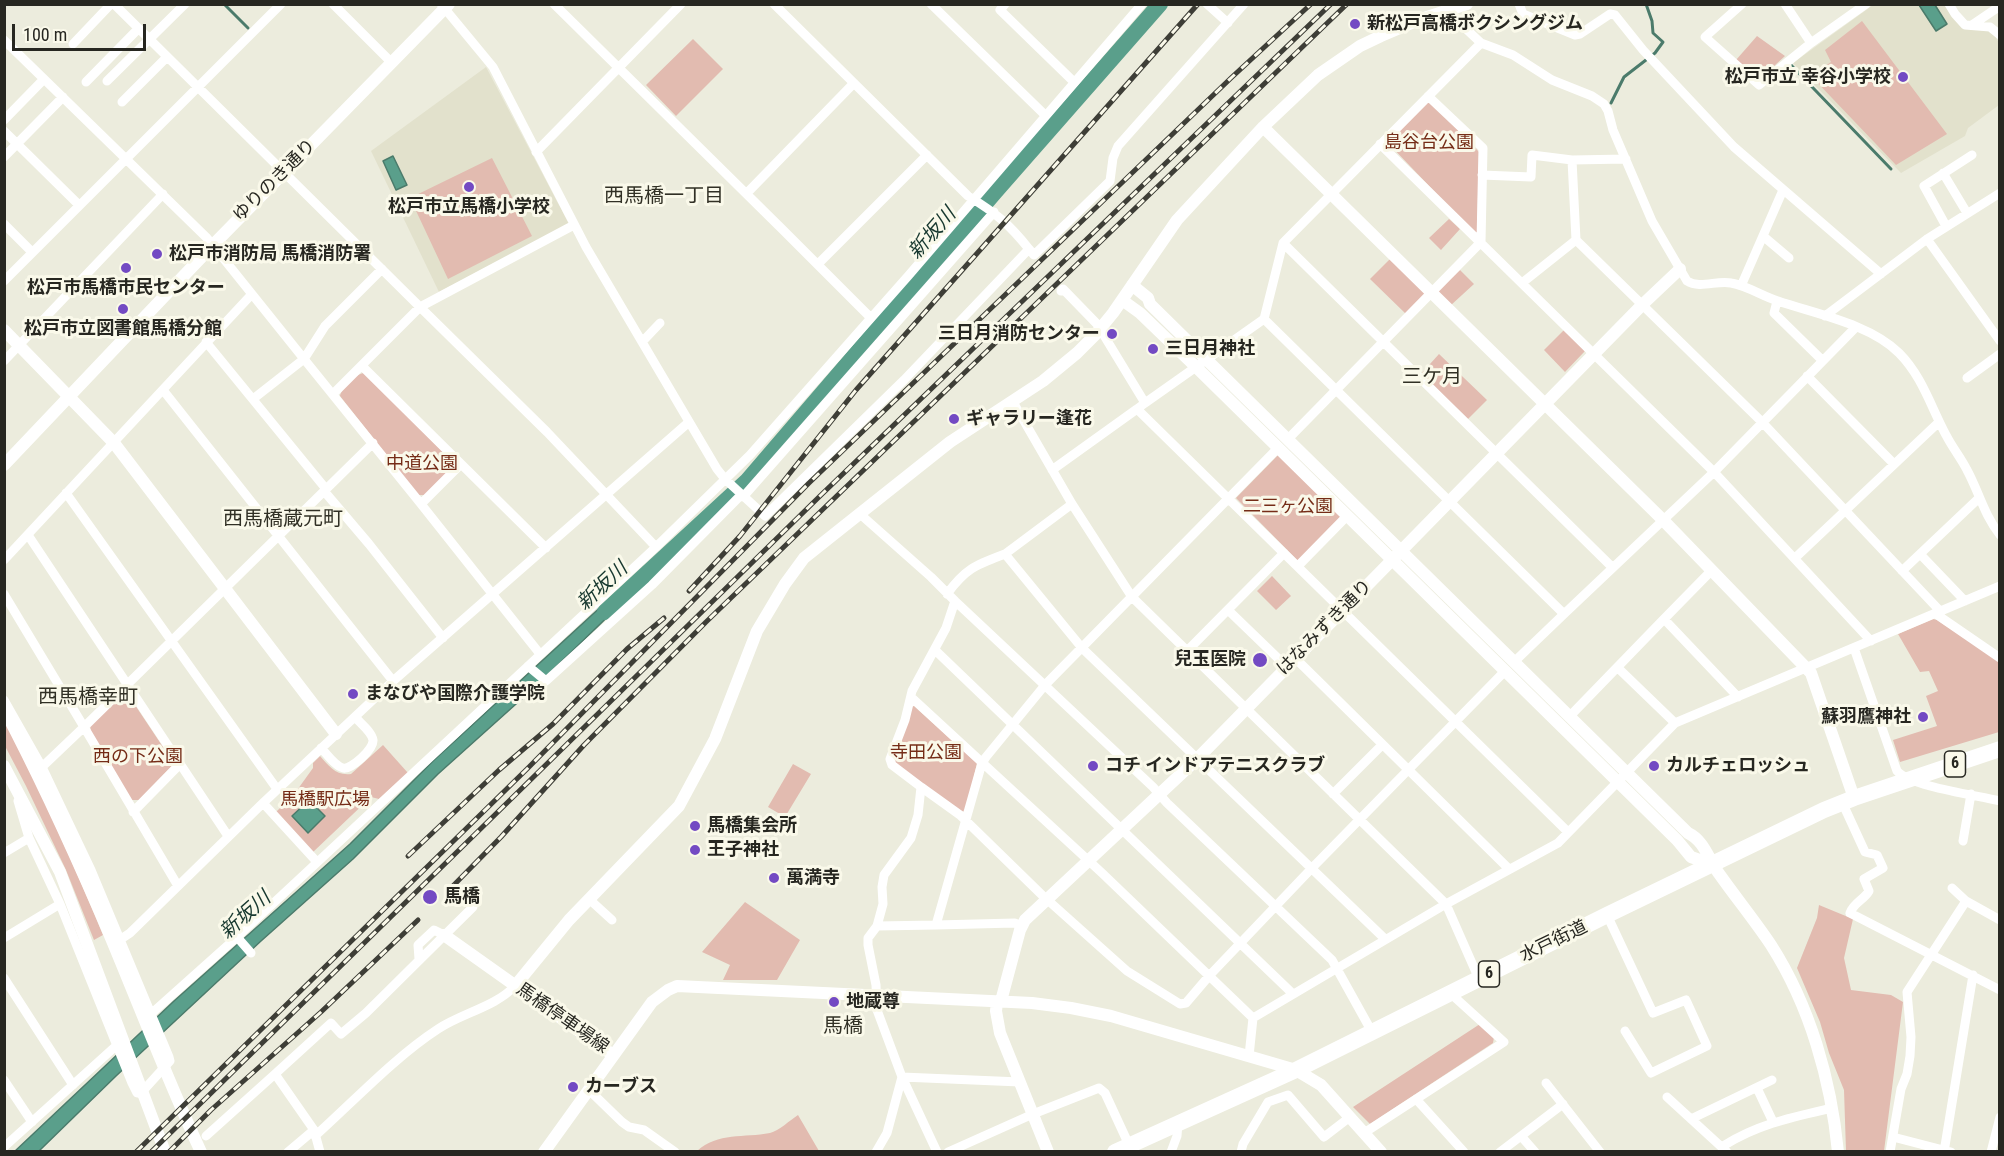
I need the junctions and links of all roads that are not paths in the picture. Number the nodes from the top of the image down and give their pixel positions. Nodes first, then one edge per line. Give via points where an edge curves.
1 (112, 4) edge
2 (185, 4) edge
3 (281, 4) edge
4 (333, 4) edge
5 (554, 4) edge
6 (681, 4) edge
7 (774, 4) edge
8 (932, 4) edge
9 (1005, 4) edge
10 (1142, 4) edge
11 (1207, 4) edge
12 (1244, 4) edge
13 (1467, 4) edge
14 (1519, 4) edge
15 (1742, 4) edge
16 (1785, 4) edge
17 (1866, 4) edge
18 (1949, 4) edge
19 (445, 6) edge
20 (2000, 6) edge
21 (1853, 8) edge
22 (1446, 10) junction
23 (1228, 23) junction
24 (1972, 25) junction
25 (138, 29) junction
26 (2000, 35) edge
27 (4, 40) edge
28 (150, 40) junction
29 (1481, 43) junction
30 (1811, 43) junction
31 (73, 44) dead end
32 (167, 57) junction
33 (392, 63) junction
34 (618, 68) junction
35 (45, 79) junction
36 (107, 81) dead end
37 (86, 82) dead end
38 (1074, 82) junction
39 (854, 84) junction
40 (198, 88) junction
41 (1428, 96) junction
42 (63, 97) junction
43 (122, 102) dead end
44 (1045, 115) junction
45 (4, 120) edge
46 (1263, 127) junction
47 (4, 131) edge
48 (17, 144) junction
49 (1380, 144) junction
50 (536, 152) junction
51 (927, 155) junction
52 (1972, 155) dead end
53 (4, 157) edge
54 (125, 159) junction
55 (1626, 159) junction
56 (1572, 160) junction
57 (284, 172) junction
58 (1943, 173) junction
59 (1482, 175) junction
60 (1783, 190) junction
61 (747, 193) junction
62 (2000, 193) edge
63 (164, 194) junction
64 (1331, 194) junction
65 (974, 200) junction
66 (79, 205) junction
67 (994, 212) junction
68 (1967, 213) junction
69 (4, 224) edge
70 (574, 225) junction
71 (1947, 226) junction
72 (1763, 236) junction
73 (1927, 239) junction
74 (1576, 240) junction
75 (1481, 242) junction
76 (1283, 243) junction
77 (213, 245) junction
78 (1029, 249) junction
79 (32, 252) junction
80 (1789, 258) dead end
81 (818, 264) junction
82 (381, 269) junction
83 (1680, 269) junction
84 (1881, 273) junction
85 (4, 281) edge
86 (1522, 283) junction
87 (1132, 285) junction
88 (1741, 286) junction
89 (1061, 291) dead end
90 (1432, 293) junction
91 (252, 294) junction
92 (1122, 300) junction
93 (1777, 301) junction
94 (1642, 305) junction
95 (420, 307) junction
96 (1825, 316) junction
97 (871, 318) junction
98 (1264, 319) junction
99 (660, 323) dead end
100 (1855, 328) junction
101 (1100, 329) junction
102 (4, 330) edge
103 (2000, 341) edge
104 (206, 342) junction
105 (642, 342) junction
106 (1384, 343) junction
107 (20, 346) junction
108 (1594, 354) junction
109 (2000, 354) edge
110 (304, 359) junction
111 (1207, 360) junction
112 (1822, 360) junction
113 (4, 361) edge
114 (362, 366) junction
115 (1196, 368) junction
116 (1807, 376) junction
117 (1967, 378) dead end
118 (163, 390) junction
119 (1337, 390) junction
120 (333, 394) junction
121 (69, 397) junction
122 (254, 399) junction
123 (1013, 402) junction
124 (1545, 404) junction
125 (1141, 406) junction
126 (689, 422) junction
127 (1761, 422) junction
128 (1939, 422) junction
129 (1288, 439) junction
130 (114, 443) junction
131 (373, 443) junction
132 (1278, 448) junction
133 (1497, 454) junction
134 (461, 464) junction
135 (1894, 464) junction
136 (4, 465) edge
137 (1052, 470) junction
138 (1714, 472) junction
139 (726, 481) junction
140 (325, 490) junction
141 (66, 493) junction
142 (606, 495) junction
143 (742, 496) junction
144 (1229, 498) junction
145 (1978, 498) junction
146 (1449, 501) junction
147 (422, 504) junction
148 (1072, 504) junction
149 (1845, 511) junction
150 (860, 514) junction
151 (1347, 516) junction
152 (1663, 520) junction
153 (1996, 522) edge
154 (28, 535) junction
155 (2000, 535) edge
156 (278, 537) junction
157 (656, 547) junction
158 (546, 548) junction
159 (1402, 551) junction
160 (1284, 553) junction
161 (1005, 554) junction
162 (1920, 554) junction
163 (1795, 558) junction
164 (4, 560) edge
165 (1392, 561) junction
166 (1298, 566) junction
167 (1612, 567) junction
168 (1712, 570) junction
169 (1902, 571) junction
170 (2000, 586) edge
171 (225, 589) junction
172 (4, 594) edge
173 (492, 594) junction
174 (946, 594) junction
175 (1132, 597) junction
176 (955, 601) junction
177 (1965, 601) junction
178 (1228, 609) junction
179 (1343, 610) junction
180 (1938, 613) junction
181 (1564, 614) junction
182 (1664, 619) junction
183 (443, 638) junction
184 (172, 641) junction
185 (1872, 641) junction
186 (1082, 648) junction
187 (1854, 648) junction
188 (935, 650) junction
189 (1188, 650) junction
190 (540, 654) junction
191 (2000, 658) edge
192 (1291, 662) junction
193 (1515, 662) junction
194 (528, 666) junction
195 (1618, 668) junction
196 (1806, 668) junction
197 (1505, 672) junction
198 (393, 681) junction
199 (127, 684) junction
200 (1045, 685) junction
201 (911, 697) junction
202 (1738, 697) junction
203 (4, 700) edge
204 (1246, 708) junction
205 (4, 709) edge
206 (1570, 716) junction
207 (355, 717) junction
208 (1456, 721) junction
209 (1675, 723) junction
210 (1012, 725) junction
211 (84, 727) junction
212 (336, 734) junction
213 (1382, 745) junction
214 (321, 748) junction
215 (2000, 749) edge
216 (1197, 759) junction
217 (982, 763) junction
218 (180, 764) junction
219 (4, 766) edge
220 (42, 767) junction
221 (1408, 770) junction
222 (1627, 772) junction
223 (1910, 779) junction
224 (12, 780) junction
225 (1618, 782) junction
226 (921, 787) junction
227 (277, 789) junction
228 (1334, 794) junction
229 (1971, 794) junction
230 (1160, 795) junction
231 (1848, 800) junction
232 (2000, 801) edge
233 (263, 803) junction
234 (133, 812) junction
235 (1359, 819) junction
236 (966, 822) junction
237 (1123, 830) junction
238 (1568, 832) junction
239 (228, 836) junction
240 (29, 838) junction
241 (1963, 841) dead end
242 (4, 853) edge
243 (1089, 861) junction
244 (317, 862) junction
245 (1711, 864) junction
246 (1312, 868) junction
247 (1509, 869) junction
248 (178, 886) junction
249 (1952, 888) dead end
250 (589, 899) junction
251 (1047, 900) junction
252 (1966, 901) junction
253 (60, 904) junction
254 (1446, 904) junction
255 (1276, 906) junction
256 (473, 907) dead end
257 (1607, 915) junction
258 (612, 920) dead end
259 (2000, 920) edge
260 (936, 925) junction
261 (877, 926) junction
262 (1021, 926) junction
263 (444, 935) junction
264 (237, 936) junction
265 (4, 938) edge
266 (1385, 939) junction
267 (117, 942) junction
268 (1240, 943) junction
269 (251, 953) dead end
270 (1931, 956) junction
271 (1338, 968) junction
272 (1973, 975) junction
273 (1209, 976) junction
274 (4, 978) edge
275 (1479, 979) junction
276 (515, 986) junction
277 (2000, 990) edge
278 (1450, 993) junction
279 (1293, 994) junction
280 (875, 995) junction
281 (999, 1001) junction
282 (152, 1013) junction
283 (1253, 1017) junction
284 (1625, 1031) dead end
285 (1372, 1032) junction
286 (117, 1045) junction
287 (613, 1055) junction
288 (1249, 1056) junction
289 (1296, 1070) junction
290 (275, 1074) junction
291 (902, 1077) junction
292 (4, 1080) edge
293 (1772, 1080) dead end
294 (1020, 1082) junction
295 (1546, 1083) dead end
296 (73, 1085) junction
297 (1757, 1088) junction
298 (589, 1090) junction
299 (1667, 1097) dead end
300 (1416, 1099) junction
301 (1563, 1104) junction
302 (1832, 1108) junction
303 (1033, 1114) junction
304 (1350, 1117) junction
305 (2000, 1117) edge
306 (1691, 1119) junction
307 (32, 1122) junction
308 (1773, 1122) junction
309 (1178, 1123) junction
310 (314, 1133) junction
311 (1364, 1133) junction
312 (206, 1136) dead end
313 (1521, 1136) junction
314 (1893, 1137) junction
315 (4, 1147) edge
316 (1122, 1148) edge
317 (1725, 1149) edge
318 (1946, 1151) edge
319 (165, 1152) edge
320 (201, 1152) edge
321 (288, 1152) edge
322 (320, 1152) edge
323 (544, 1152) edge
324 (675, 1152) edge
325 (876, 1152) edge
326 (938, 1152) edge
327 (948, 1152) edge
328 (1048, 1152) edge
329 (1171, 1152) edge
330 (1241, 1152) edge
331 (1381, 1152) edge
332 (1464, 1152) edge
333 (1500, 1152) edge
334 (1535, 1152) edge
335 (1600, 1152) edge
336 (1838, 1152) edge
337 (1890, 1152) edge
338 (1991, 1152) edge

1 - 25 street
1 - 31 street
2 - 28 street
3 - 40 street
4 - 33 street
5 - 34 street
6 - 34 street
7 - 39 street
8 - 44 street
9 - 38 street via 1000,10
10 - 38 street
11 - 23 street
12 - 23 street
13 - 22 street
14 - 60 street via 1523,14 1575,35 1610,14 1615,15 1656,65 1734,147
15 - 30 street via 1705,38 1759,85
16 - 30 street
17 - 21 street
18 - 24 street via 1960,21
19 - 33 street, ゆりのき通り
19 - 50 street via 490,63
20 - 24 street
21 - 30 street
22 - 29 street
22 - 46 street via 1381,36 1335,62
23 - 78 street via 1118,146 1110,181 1034,255
24 - 26 street via 1990,27
25 - 28 street
25 - 37 street
27 - 35 street
28 - 32 street
28 - 36 street
29 - 41 street
29 - 55 street via 1514,55 1552,80 1604,104
32 - 40 street
32 - 43 street
33 - 57 street, ゆりのき通り
34 - 50 street
34 - 61 street
35 - 42 street
35 - 45 street
38 - 44 street
39 - 51 street
39 - 61 street
40 - 54 street
40 - 57 street
41 - 49 street
41 - 59 street via 1483,148
42 - 48 street
42 - 54 street
44 - 65 street
46 - 64 street
46 - 87 street via 1178,219
47 - 48 street
48 - 53 street
48 - 66 street
49 - 64 street
49 - 75 street
50 - 70 street
51 - 65 street
51 - 81 street
52 - 58 street
54 - 63 street
54 - 66 street
55 - 56 street
55 - 83 street via 1652,220
56 - 59 street via 1533,155 1530,177
56 - 74 street
57 - 77 street, ゆりのき通り
57 - 82 street
58 - 68 street
58 - 71 street via 1924,186
59 - 75 street
60 - 72 street
60 - 84 street
61 - 81 street
62 - 68 street
63 - 77 street
63 - 107 street
64 - 76 street
64 - 90 street
65 - 67 street
65 - 97 street
66 - 79 street
67 - 78 street
67 - 143 street
68 - 71 street
69 - 79 street
70 - 95 street
70 - 105 street
71 - 73 street
72 - 80 street
72 - 88 street
73 - 84 street
73 - 103 street
74 - 86 street
74 - 94 street
75 - 86 street
75 - 90 street
76 - 98 street
76 - 106 street
77 - 91 street
77 - 121 street, ゆりのき通り
78 - 143 street via 904,380 765,516
79 - 85 street
81 - 97 street
82 - 95 street
82 - 110 street via 325,326
83 - 88 street via 1693,284 1719,282
83 - 94 street, はなみずき通り
84 - 96 street
86 - 108 street
87 - 92 street
87 - 111 street
88 - 93 street
89 - 101 street
90 - 106 street
90 - 124 street
91 - 104 street
91 - 110 street
92 - 101 street
92 - 115 street
93 - 96 street
93 - 112 street via 1774,313
94 - 108 street, はなみずき通り
94 - 127 street
95 - 114 street
95 - 142 street
96 - 100 street
97 - 139 street
98 - 111 street
98 - 119 street
99 - 105 street
100 - 112 street
100 - 128 street via 1889,345 1917,373
101 - 123 street via 1064,364
101 - 125 street
102 - 107 street
104 - 118 street
104 - 122 street
105 - 126 street
106 - 119 street
106 - 133 street
107 - 113 street
107 - 121 street
108 - 124 street, はなみずき通り
108 - 138 street
109 - 117 street
110 - 120 street
110 - 122 street
111 - 115 street
111 - 129 street
112 - 116 street
114 - 120 street
114 - 134 street
115 - 125 street
115 - 132 street
116 - 127 street
116 - 135 street
118 - 130 street
118 - 156 street
119 - 129 street
119 - 146 street
120 - 131 street
121 - 130 street
121 - 136 street, ゆりのき通り
122 - 140 street
123 - 137 street
123 - 150 street via 950,442
124 - 133 street, はなみずき通り
124 - 152 street
125 - 137 street
125 - 144 street
126 - 139 street
126 - 142 street
127 - 138 street
127 - 149 street
128 - 135 street
128 - 145 street via 1968,471
129 - 159 street
130 - 141 street
130 - 171 street
131 - 140 street
131 - 147 street
132 - 144 street
132 - 151 street
133 - 146 street, はなみずき通り
133 - 167 street
134 - 147 street
134 - 158 street
135 - 149 street
137 - 148 street
138 - 152 street
138 - 163 street
139 - 143 street
139 - 157 street
140 - 156 street
140 - 183 street
141 - 154 street
141 - 184 street
142 - 157 street
142 - 158 street
143 - 194 street via 546,681
144 - 160 street
144 - 175 street
145 - 153 street
145 - 162 street
146 - 159 street, はなみずき通り
146 - 181 street
147 - 173 street
148 - 161 street
148 - 175 street
149 - 163 street
149 - 169 street
150 - 174 street
150 - 250 street via 804,558 793,572 757,631 715,739 687,795
151 - 165 street
151 - 166 street
152 - 167 street
152 - 168 street
153 - 155 street
154 - 164 street
154 - 199 street
156 - 171 street
156 - 198 street
157 - 190 street
158 - 173 street
159 - 165 street, はなみずき通り
159 - 193 street
160 - 166 street
160 - 178 street
161 - 174 street via 971,567
161 - 186 street
162 - 169 street
162 - 177 street
163 - 185 street
165 - 179 street, はなみずき通り
165 - 197 street
166 - 179 street
167 - 181 street
168 - 182 street
168 - 196 street
169 - 180 street
170 - 177 street
171 - 184 street
171 - 212 street
172 - 211 street
173 - 183 street
173 - 190 street
174 - 176 street
175 - 186 street
175 - 189 street
176 - 188 street
176 - 200 street
177 - 180 street
178 - 189 street
178 - 192 street
179 - 192 street, はなみずき通り
179 - 208 street
180 - 185 street
180 - 191 street
181 - 193 street
182 - 195 street
182 - 202 street
183 - 198 street
184 - 199 street
184 - 227 street
185 - 187 street
186 - 200 street
186 - 216 street
187 - 196 street
187 - 223 street via 1897,771
188 - 201 street
188 - 210 street
189 - 204 street
190 - 194 street
192 - 204 street, はなみずき通り
192 - 213 street
193 - 197 street
193 - 197 street
193 - 206 street
194 - 244 street
195 - 206 street
195 - 209 street
196 - 202 street
196 - 231 street via 1811,673
197 - 208 street
197 - 225 street
198 - 207 street
199 - 211 street
199 - 218 street
200 - 210 street
200 - 230 street
201 - 217 street
201 - 226 street via 890,762
202 - 209 street
203 - 220 street
204 - 216 street, はなみずき通り
204 - 228 street
205 - 267 street
206 - 222 street
207 - 212 street
207 - 214 street via 373,740 352,766 338,766
208 - 221 street
208 - 238 street
209 - 222 street
210 - 217 street
210 - 237 street
211 - 220 street
211 - 234 street
212 - 214 street
213 - 221 street
213 - 228 street
214 - 227 street
215 - 223 highway, 水戸街道 / 6
216 - 230 street, はなみずき通り
216 - 246 street
217 - 236 street
217 - 243 street
218 - 234 street
218 - 239 street
219 - 224 street
220 - 267 street
221 - 235 street
221 - 247 street
222 - 225 street
222 - 245 street via 1694,836
223 - 229 street
223 - 231 highway, 水戸街道 / 6
224 - 240 street
224 - 319 street via 60,872
225 - 238 street
225 - 245 street via 1691,857
226 - 236 street
226 - 261 street via 911,838 884,875
227 - 233 street
228 - 235 street
229 - 232 street
229 - 241 street
230 - 237 street, はなみずき通り
230 - 255 street
231 - 245 highway, 水戸街道 / 6
231 - 270 street via 1864,852 1877,855 1884,868 1864,879 1867,896 1850,913
233 - 239 street
233 - 244 street
234 - 248 street
235 - 246 street
235 - 254 street
236 - 251 street
236 - 260 street
237 - 243 street, はなみずき通り
237 - 268 street
238 - 247 street via 1558,843
239 - 248 street
240 - 242 street
240 - 253 street
243 - 251 street, はなみずき通り
243 - 273 street
244 - 264 street
245 - 257 highway, 水戸街道 / 6
245 - 302 street via 1754,920 1793,984 1817,1046
246 - 255 street
246 - 266 street
247 - 254 street
248 - 267 street
249 - 252 street
250 - 258 street
250 - 276 street
251 - 262 street, はなみずき通り
251 - 273 street via 1127,971 1180,1004 1186,1003
252 - 259 street
252 - 270 street
253 - 265 street
253 - 286 street
254 - 266 street
254 - 275 street
255 - 268 street
255 - 271 street
256 - 263 street
257 - 275 highway, 水戸街道 / 6
257 - 284 street via 1653,1013 1686,1000 1707,1046 1651,1073
260 - 261 street
260 - 262 street
261 - 280 street via 868,938
262 - 281 street, はなみずき通り
263 - 276 street, 馬橋停車場線
263 - 290 street via 341,1034 331,1023
264 - 269 street
264 - 282 street
266 - 271 street
267 - 282 street
267 - 320 street via 172,1090
268 - 273 street
268 - 279 street
270 - 272 street
270 - 314 street via 1907,992 1910,1056
271 - 279 street
271 - 285 street
272 - 277 street
272 - 318 street
273 - 283 street
274 - 296 street
275 - 278 highway, 水戸街道 / 6
276 - 287 street, 馬橋停車場線
276 - 310 street via 502,997 430,1035
278 - 285 highway, 水戸街道 / 6
278 - 300 street via 1504,1042
279 - 283 street
280 - 281 street
280 - 287 street via 677,986 652,1002
280 - 291 street
281 - 288 street via 1089,1011
281 - 294 street, はなみずき通り via 996,1011 1000,1033
282 - 286 street via 170,1061 141,1093 137,1093
283 - 288 street
285 - 289 highway, 水戸街道 / 6
286 - 296 street
287 - 298 street, 馬橋停車場線
288 - 289 street
289 - 304 street via 1321,1085
289 - 309 highway, 水戸街道 / 6
290 - 310 street
290 - 312 street
291 - 294 street
291 - 325 street via 887,1133
291 - 326 street
292 - 307 street
293 - 297 street
294 - 303 street, はなみずき通り
295 - 301 street
296 - 307 street
297 - 306 street
297 - 308 street
298 - 323 street, 馬橋停車場線
298 - 324 street via 622,1122 644,1130
299 - 306 street
300 - 311 street
300 - 332 street
301 - 313 street
301 - 335 street
302 - 308 street
302 - 336 street
303 - 316 street via 1099,1088 1105,1093
303 - 327 street
303 - 328 street, はなみずき通り
304 - 311 street
304 - 330 street via 1324,1137 1287,1095 1277,1098 1268,1102
305 - 338 street
306 - 317 street
307 - 315 street
308 - 317 street via 1746,1132
309 - 316 highway, 水戸街道 / 6
309 - 329 street
310 - 321 street
310 - 322 street
311 - 331 street
313 - 333 street
313 - 334 street
314 - 318 street
314 - 337 street

